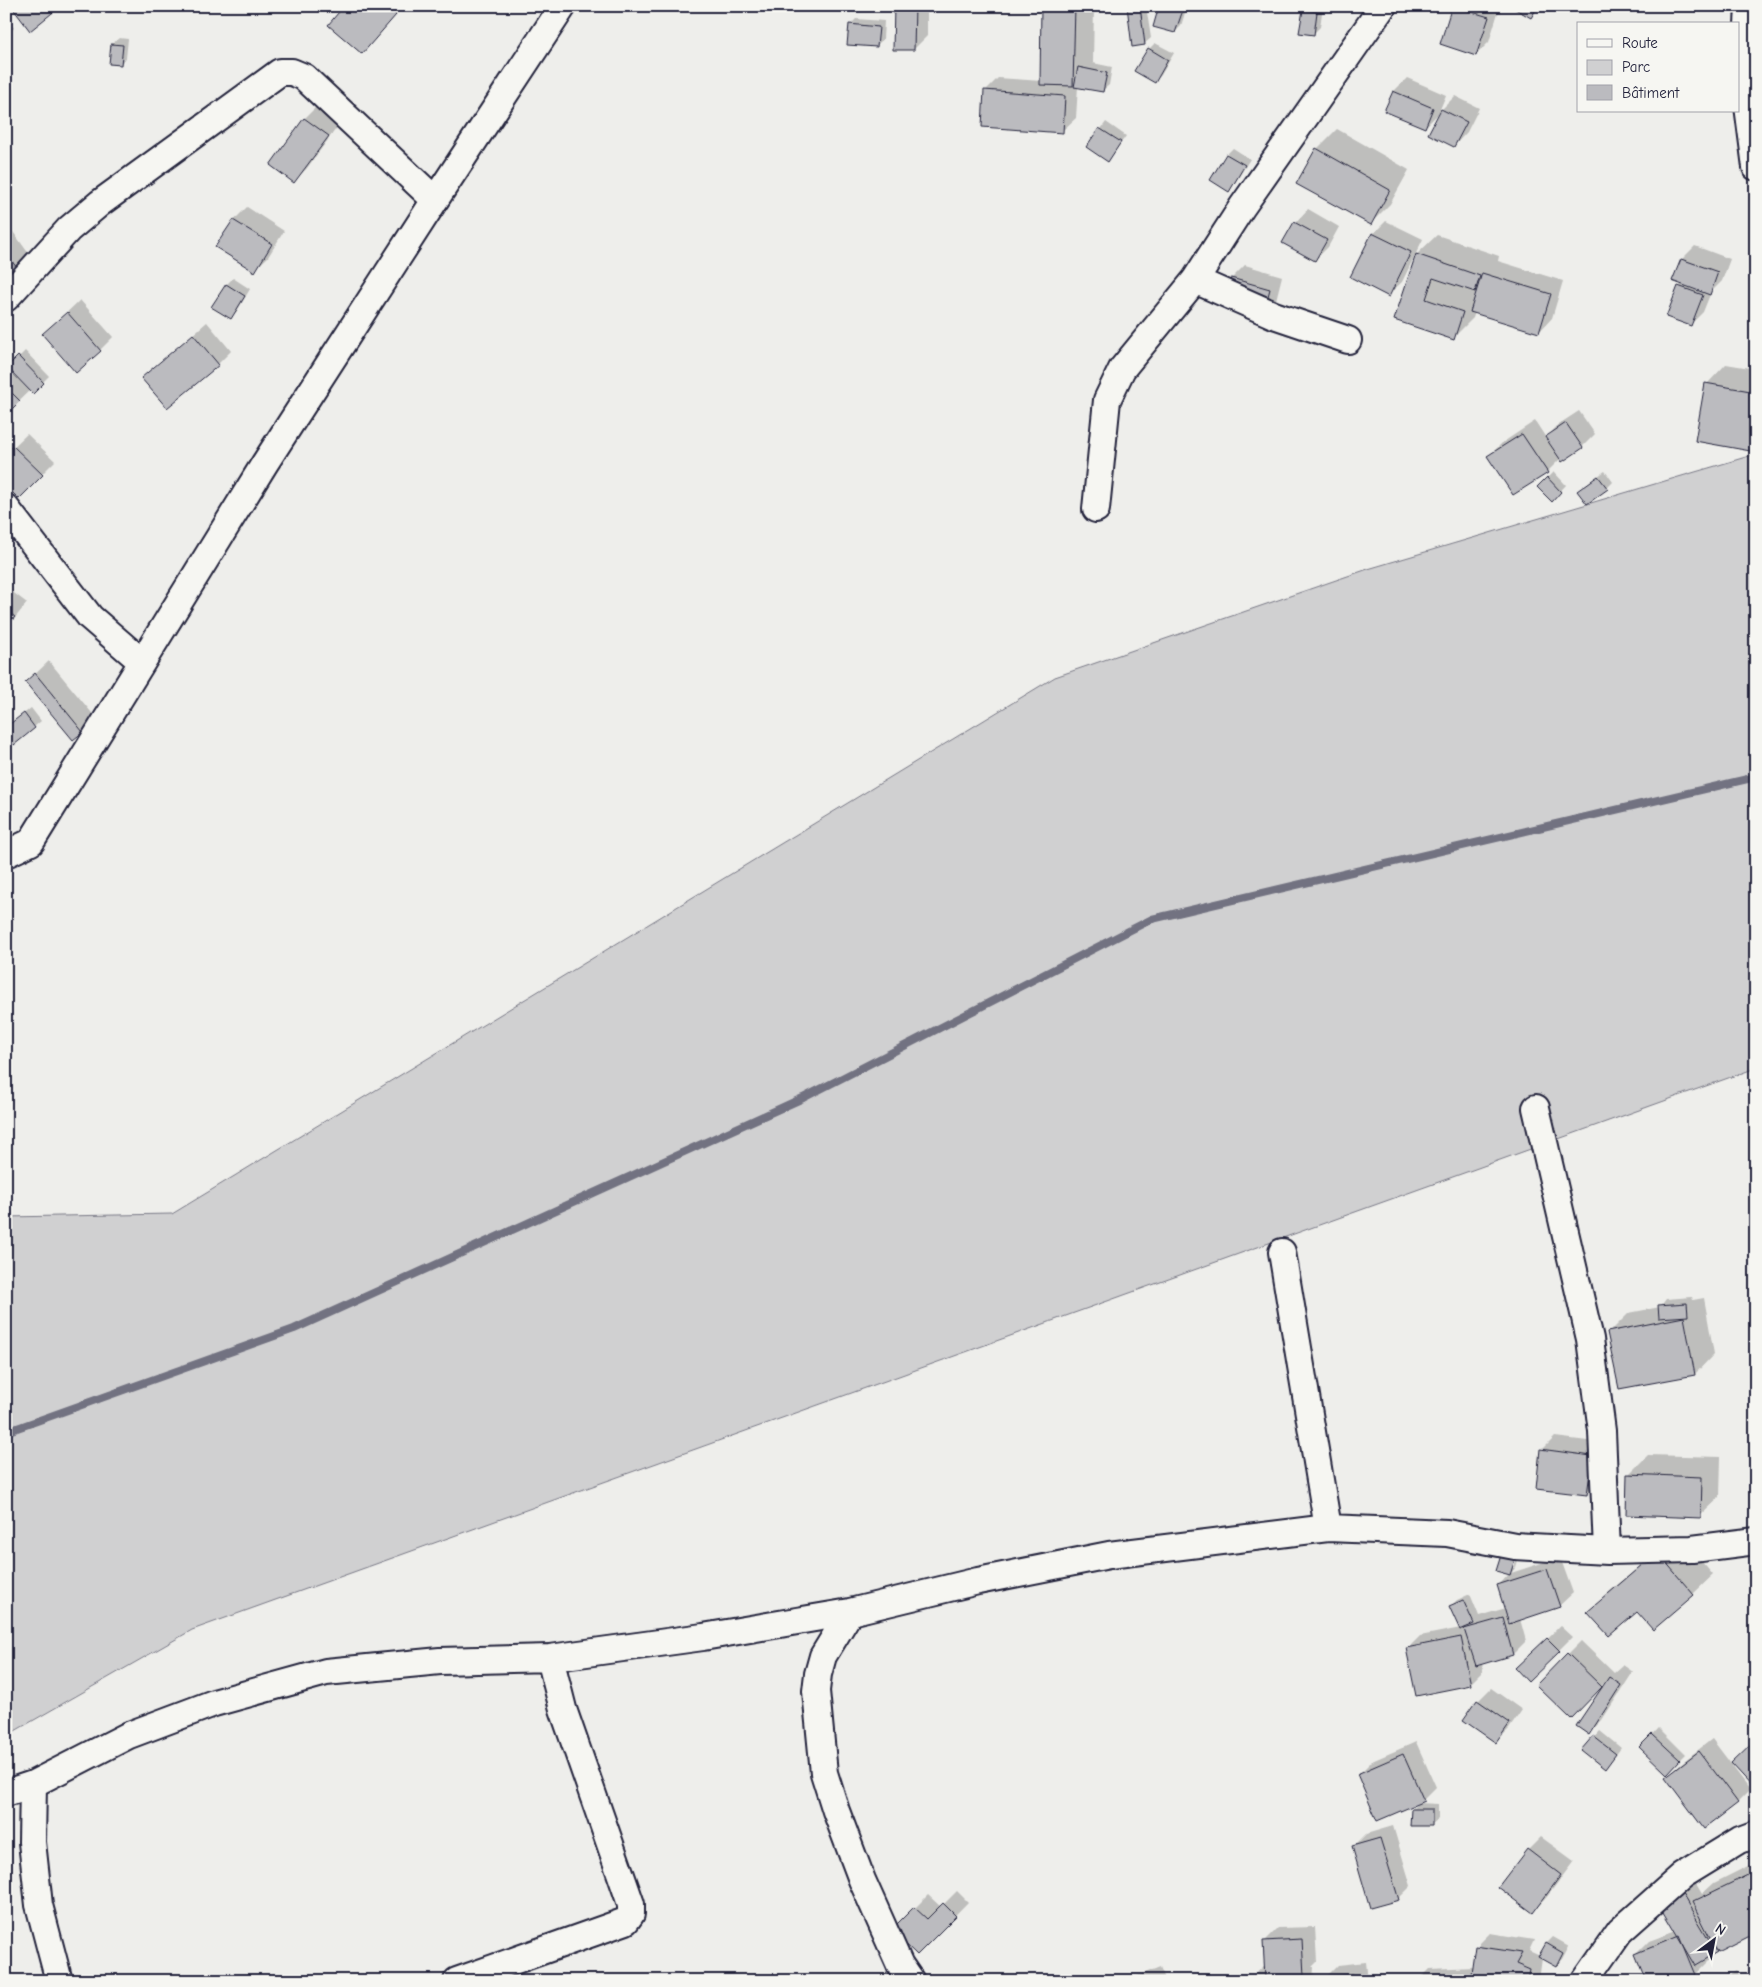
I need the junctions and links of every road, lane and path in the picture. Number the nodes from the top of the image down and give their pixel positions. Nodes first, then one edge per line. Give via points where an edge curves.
1 (563, 6) edge
2 (1384, 6) edge
3 (1749, 6) edge
4 (1756, 167) edge
5 (435, 200) junction
6 (1195, 280) junction
7 (6, 298) edge
8 (1348, 340) dead end
9 (6, 508) edge
10 (1096, 509) dead end
11 (142, 662) junction
12 (6, 854) edge
13 (1536, 1108) dead end
14 (1282, 1252) dead end
15 (1328, 1528) junction
16 (1756, 1541) edge
17 (1607, 1552) junction
18 (850, 1612) junction
19 (550, 1658) junction
20 (33, 1784) junction
21 (6, 1794) edge
22 (1756, 1834) edge
23 (59, 1981) edge
24 (456, 1981) edge
25 (911, 1981) edge
26 (1585, 1981) edge

1 - 5 street
2 - 6 street via 1242,207
3 - 4 street via 1745,83
5 - 7 street via 304,77 280,72 100,203 69,229
5 - 11 street via 265,463
6 - 8 street via 1274,315
6 - 10 street via 1122,369 1107,400
9 - 11 street via 90,617
11 - 12 street via 31,842
13 - 17 street via 1590,1339 1602,1431
14 - 15 street
15 - 17 street via 1447,1533 1515,1546
15 - 18 street via 1109,1555 978,1581
16 - 17 street via 1692,1549
18 - 19 street
18 - 25 street via 824,1656 818,1674 816,1691 824,1773 862,1880 900,1965
19 - 20 street via 440,1661 326,1672 214,1703 129,1735
19 - 24 street via 563,1709 632,1914 626,1921
20 - 21 street
20 - 23 street via 32,1842 39,1905
22 - 26 street via 1740,1840 1683,1875 1620,1931

